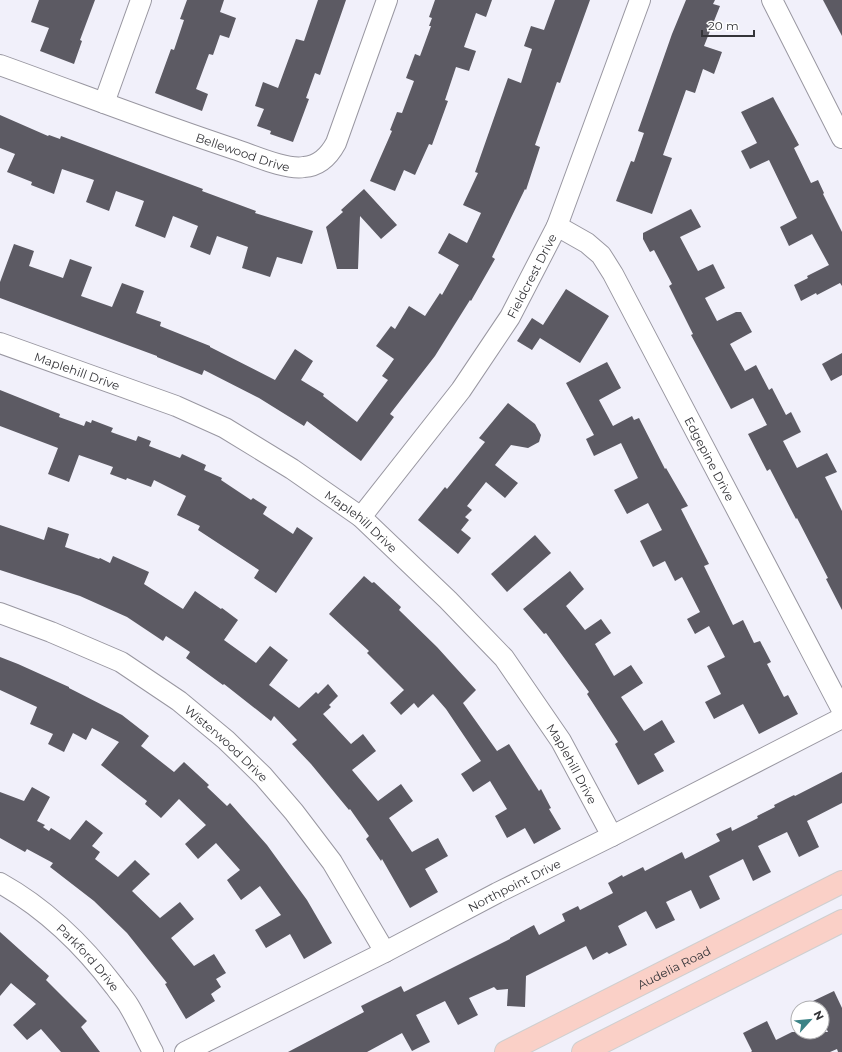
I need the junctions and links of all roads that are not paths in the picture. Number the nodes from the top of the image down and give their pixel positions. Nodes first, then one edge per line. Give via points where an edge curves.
1 (141, 0) edge
2 (387, 0) edge
3 (640, 0) edge
4 (772, 0) edge
5 (0, 65) edge
6 (104, 103) junction
7 (842, 138) edge
8 (557, 226) junction
9 (0, 344) edge
10 (361, 517) junction
11 (0, 613) edge
12 (842, 710) edge
13 (842, 718) edge
14 (612, 836) junction
15 (842, 882) edge
16 (0, 883) edge
17 (842, 920) edge
18 (385, 952) junction
19 (153, 1052) edge
20 (185, 1052) edge
21 (506, 1052) edge
22 (583, 1052) edge

1 - 6 street
2 - 6 street, Bellewood Drive via 336,143 320,162 304,168 288,167
3 - 8 street, Fieldcrest Drive
4 - 7 street
5 - 6 street, Bellewood Drive
8 - 10 street, Fieldcrest Drive via 510,317 461,390
8 - 12 street, Edgepine Drive via 587,243 601,256 613,274
9 - 10 street, Maplehill Drive via 176,406 225,428 292,469
10 - 14 street, Maplehill Drive via 504,658 561,741
11 - 18 street, Wisterwood Drive via 121,662 179,701 226,740 294,812 332,862
13 - 14 street, Northpoint Drive
14 - 18 street, Northpoint Drive
15 - 21 main road, Audelia Road
16 - 19 street, Parkford Drive via 45,913 80,946 129,1005
17 - 22 main road
18 - 20 street, Northpoint Drive

